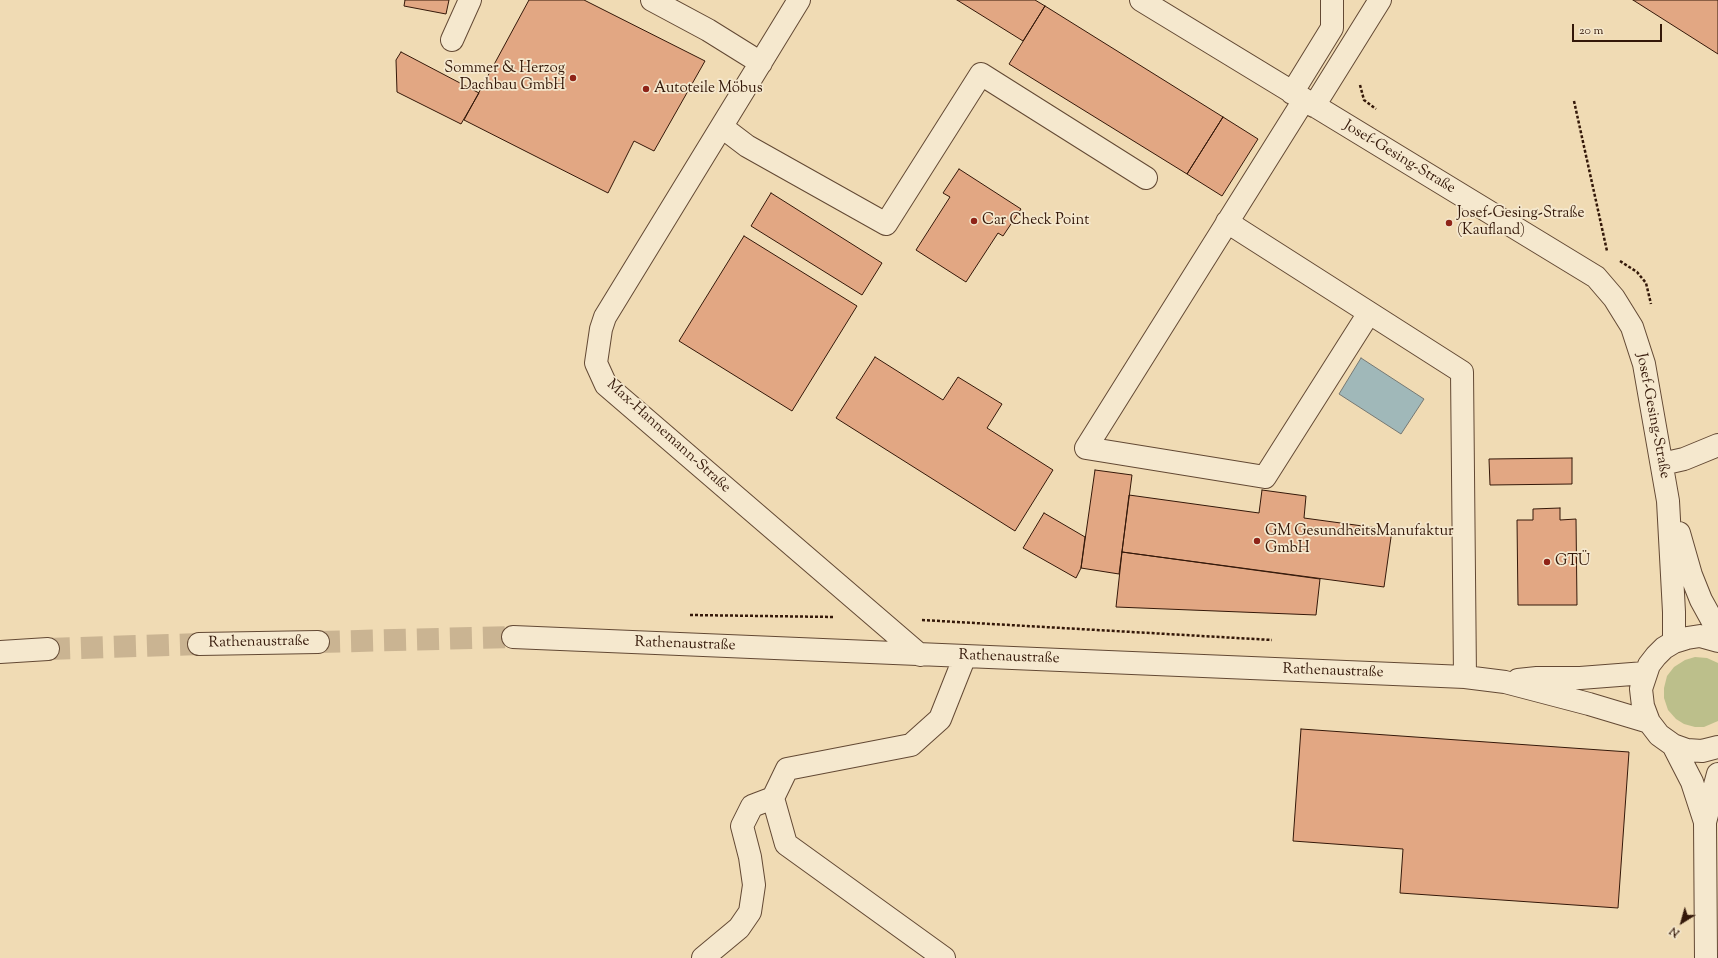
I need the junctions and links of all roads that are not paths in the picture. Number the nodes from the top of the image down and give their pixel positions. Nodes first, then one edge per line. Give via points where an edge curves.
1 (470, 0) edge
2 (652, 0) edge
3 (799, 0) edge
4 (1141, 0) edge
5 (1332, 0) edge
6 (1380, 0) edge
7 (452, 40) dead end
8 (761, 63) junction
9 (1303, 100) junction
10 (722, 127) junction
11 (1146, 178) dead end
12 (1227, 222) junction
13 (1369, 313) junction
14 (1718, 445) edge
15 (1662, 464) junction
16 (1668, 501) junction
17 (1718, 632) edge
18 (513, 637) tunnel mouth
19 (1718, 641) edge
20 (318, 642) tunnel mouth
21 (1674, 642) junction
22 (199, 644) tunnel mouth
23 (48, 648) tunnel mouth
24 (0, 652) edge
25 (920, 655) junction
26 (965, 656) junction
27 (1645, 673) junction
28 (1465, 677) junction
29 (1505, 682) junction
30 (1649, 722) junction
31 (1673, 745) junction
32 (1718, 747) edge
33 (1718, 774) edge
34 (773, 798) junction
35 (1705, 822) junction
36 (703, 958) edge
37 (944, 958) edge
38 (1706, 958) edge

1 - 7 street
2 - 8 street via 708,30
3 - 8 street, Max-Hannemann-Straße
4 - 9 street, Josef-Gesing-Straße
5 - 9 street via 1332,28
6 - 9 street
8 - 10 street, Max-Hannemann-Straße
9 - 12 street
9 - 15 street, Josef-Gesing-Straße via 1596,277 1614,298 1632,327 1644,364
10 - 11 street via 747,146 886,224 981,74
10 - 25 street, Max-Hannemann-Straße via 605,317 596,363 606,385
12 - 13 street
12 - 13 street via 1086,448 1265,477
13 - 28 street via 1462,372
14 - 15 street via 1684,460
15 - 16 street, Josef-Gesing-Straße
16 - 17 street, Josef-Gesing-Straße via 1691,575
16 - 21 street, Josef-Gesing-Straße
18 - 25 street, Rathenaustraße
19 - 21 street via 1700,636
20 - 22 street, Rathenaustraße
21 - 27 street via 1656,656
23 - 24 street
25 - 26 street, Rathenaustraße
26 - 28 street, Rathenaustraße
26 - 34 street via 940,719 911,745 787,769
27 - 29 street, Rathenaustraße
27 - 30 street via 1641,689 1643,706
28 - 29 street, Rathenaustraße
29 - 30 street, Rathenaustraße
30 - 31 street
31 - 32 street via 1687,750 1702,751
31 - 35 street via 1692,782
33 - 35 street
34 - 36 street via 752,806 742,826 754,885 750,912 739,928
34 - 37 street via 786,844
35 - 38 street

